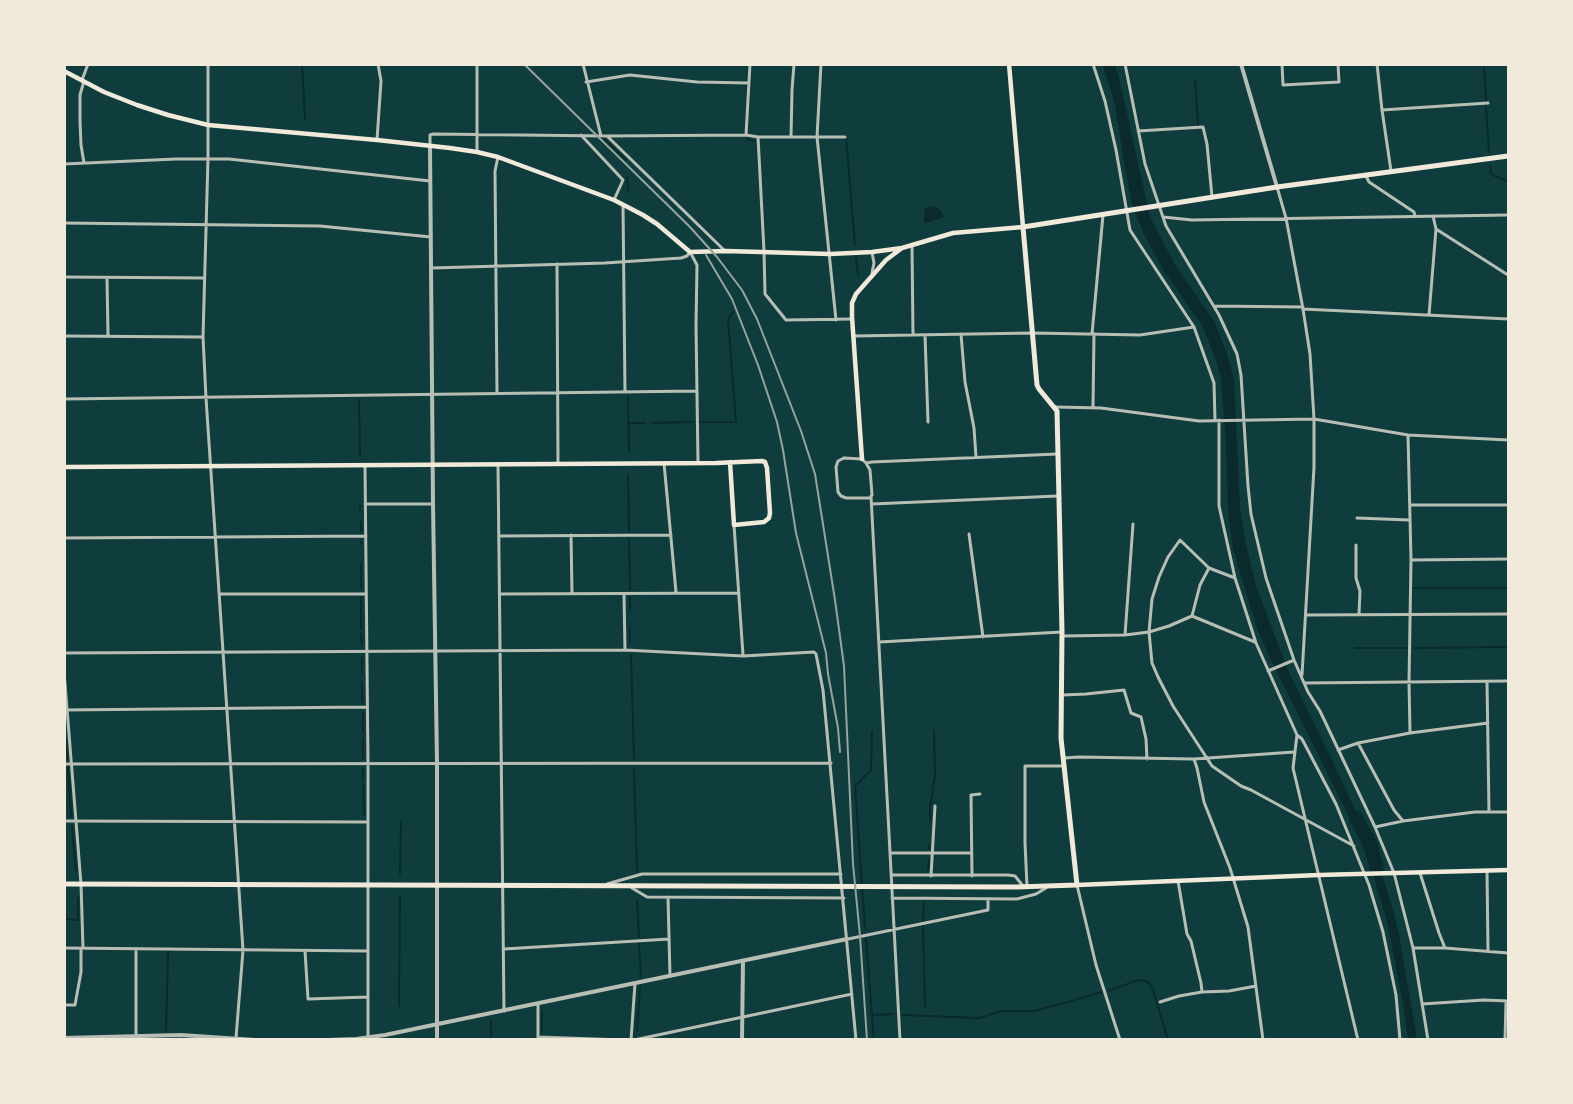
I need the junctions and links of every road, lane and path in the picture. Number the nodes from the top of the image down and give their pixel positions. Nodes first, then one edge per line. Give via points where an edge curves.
1 (88, 64) edge
2 (208, 64) edge
3 (378, 64) edge
4 (477, 64) edge
5 (583, 64) edge
6 (750, 64) edge
7 (794, 64) edge
8 (821, 64) edge
9 (1009, 64) edge
10 (1093, 64) edge
11 (1125, 64) edge
12 (1240, 64) edge
13 (1282, 64) edge
14 (1338, 64) edge
15 (1377, 64) edge
16 (64, 71) edge
17 (83, 81) junction
18 (586, 82) junction
19 (749, 83) junction
20 (1488, 103) dead end
21 (1382, 110) junction
22 (207, 125) junction
23 (1138, 131) junction
24 (478, 135) junction
25 (581, 135) junction
26 (746, 135) junction
27 (601, 136) junction
28 (607, 136) junction
29 (845, 136) dead end
30 (758, 137) junction
31 (791, 137) junction
32 (817, 137) junction
33 (377, 140) junction
34 (430, 146) junction
35 (477, 152) junction
36 (1509, 156) edge
37 (498, 157) junction
38 (208, 158) junction
39 (84, 163) junction
40 (64, 164) edge
41 (1391, 171) junction
42 (1365, 175) junction
43 (431, 182) junction
44 (1277, 187) junction
45 (1212, 197) junction
46 (614, 200) junction
47 (623, 204) junction
48 (1158, 206) junction
49 (1126, 212) junction
50 (1103, 215) junction
51 (1509, 215) edge
52 (1414, 216) junction
53 (1433, 216) junction
54 (1163, 217) junction
55 (1286, 218) junction
56 (64, 223) edge
57 (206, 226) junction
58 (1023, 227) junction
59 (1436, 229) junction
60 (431, 237) junction
61 (912, 244) junction
62 (902, 249) junction
63 (724, 251) junction
64 (764, 251) junction
65 (690, 252) junction
66 (872, 252) junction
67 (830, 254) junction
68 (623, 262) junction
69 (557, 264) junction
70 (496, 267) junction
71 (432, 268) junction
72 (872, 275) junction
73 (1509, 275) edge
74 (64, 277) edge
75 (107, 278) junction
76 (204, 278) junction
77 (1214, 306) junction
78 (1303, 308) junction
79 (1429, 315) junction
80 (852, 319) junction
81 (1509, 319) edge
82 (836, 320) junction
83 (1194, 327) junction
84 (1032, 333) junction
85 (961, 334) junction
86 (1093, 334) junction
87 (913, 335) junction
88 (926, 335) junction
89 (64, 336) edge
90 (853, 336) junction
91 (108, 337) junction
92 (203, 337) junction
93 (697, 391) junction
94 (625, 392) junction
95 (497, 393) junction
96 (558, 393) junction
97 (433, 394) junction
98 (206, 398) junction
99 (64, 399) edge
100 (1055, 407) junction
101 (1093, 407) junction
102 (1314, 419) junction
103 (1245, 420) junction
104 (1217, 421) junction
105 (928, 422) dead end
106 (1408, 435) junction
107 (1509, 440) edge
108 (1059, 454) junction
109 (976, 458) junction
110 (864, 461) junction
111 (730, 462) junction
112 (664, 463) junction
113 (698, 463) junction
114 (433, 464) junction
115 (498, 464) junction
116 (558, 464) junction
117 (365, 465) junction
118 (210, 466) junction
119 (64, 467) edge
120 (872, 496) junction
121 (1059, 496) junction
122 (365, 504) junction
123 (433, 504) junction
124 (872, 504) junction
125 (1410, 505) junction
126 (1509, 505) edge
127 (1357, 518) dead end
128 (1410, 520) junction
129 (1133, 524) dead end
130 (734, 525) junction
131 (969, 534) dead end
132 (571, 535) junction
133 (671, 535) junction
134 (366, 536) junction
135 (499, 536) junction
136 (64, 538) edge
137 (215, 538) junction
138 (1356, 545) dead end
139 (1509, 559) edge
140 (1411, 560) junction
141 (1209, 568) junction
142 (1235, 578) junction
143 (676, 593) junction
144 (739, 593) junction
145 (219, 594) junction
146 (366, 594) junction
147 (500, 594) junction
148 (572, 594) junction
149 (624, 594) junction
150 (1306, 615) junction
151 (1359, 615) junction
152 (1410, 615) junction
153 (1509, 615) edge
154 (1192, 616) junction
155 (1149, 632) junction
156 (1062, 634) junction
157 (1125, 636) junction
158 (982, 637) junction
159 (879, 642) junction
160 (1256, 643) junction
161 (436, 650) junction
162 (501, 650) junction
163 (625, 650) junction
164 (367, 651) junction
165 (223, 652) junction
166 (64, 653) edge
167 (743, 656) junction
168 (1294, 660) junction
169 (64, 671) edge
170 (1268, 671) junction
171 (1302, 676) junction
172 (1487, 681) junction
173 (1509, 681) edge
174 (1409, 682) junction
175 (1305, 683) junction
176 (1061, 695) junction
177 (367, 707) junction
178 (227, 709) junction
179 (66, 710) edge
180 (1488, 723) junction
181 (1410, 734) junction
182 (1297, 735) junction
183 (1358, 743) junction
184 (1338, 750) junction
185 (1294, 752) junction
186 (1064, 758) junction
187 (1208, 758) junction
188 (1147, 759) junction
189 (1194, 759) junction
190 (231, 763) junction
191 (437, 763) junction
192 (502, 763) junction
193 (64, 764) edge
194 (72, 764) junction
195 (368, 764) junction
196 (831, 764) junction
197 (1065, 766) junction
198 (980, 794) dead end
199 (934, 806) dead end
200 (1489, 812) junction
201 (1509, 812) edge
202 (1306, 820) junction
203 (64, 821) edge
204 (1403, 821) junction
205 (76, 822) junction
206 (235, 822) junction
207 (367, 822) junction
208 (1376, 827) junction
209 (1354, 846) junction
210 (890, 852) junction
211 (932, 853) junction
212 (971, 854) junction
213 (1509, 870) edge
214 (1487, 871) junction
215 (1394, 873) junction
216 (1420, 873) junction
217 (841, 874) junction
218 (1364, 874) junction
219 (891, 875) junction
220 (1318, 875) junction
221 (932, 876) junction
222 (972, 876) junction
223 (1233, 879) junction
224 (1178, 881) junction
225 (64, 884) edge
226 (81, 884) junction
227 (240, 884) junction
228 (369, 885) junction
229 (1077, 885) junction
230 (437, 886) junction
231 (503, 886) junction
232 (600, 886) junction
233 (629, 886) junction
234 (1026, 887) junction
235 (1048, 887) junction
236 (668, 897) junction
237 (844, 897) junction
238 (892, 898) junction
239 (988, 899) junction
240 (894, 929) junction
241 (669, 939) junction
242 (848, 939) junction
243 (64, 948) edge
244 (82, 948) junction
245 (1413, 948) junction
246 (1445, 948) junction
247 (135, 949) junction
248 (504, 949) junction
249 (243, 950) junction
250 (305, 951) junction
251 (368, 951) junction
252 (1488, 951) junction
253 (1509, 953) edge
254 (743, 961) junction
255 (670, 976) junction
256 (635, 983) junction
257 (1256, 986) junction
258 (1202, 992) junction
259 (852, 994) junction
260 (368, 998) junction
261 (1507, 1001) edge
262 (1160, 1002) dead end
263 (538, 1004) junction
264 (1422, 1004) junction
265 (64, 1005) edge
266 (504, 1011) junction
267 (742, 1016) junction
268 (437, 1024) junction
269 (136, 1036) junction
270 (368, 1037) junction
271 (386, 1037) edge
272 (64, 1038) edge
273 (119, 1038) edge
274 (538, 1038) edge
275 (238, 1039) edge
276 (255, 1040) edge
277 (328, 1040) edge
278 (437, 1040) edge
279 (623, 1040) edge
280 (632, 1040) edge
281 (742, 1040) edge
282 (856, 1040) edge
283 (900, 1040) edge
284 (1120, 1040) edge
285 (1263, 1040) edge
286 (1358, 1040) edge
287 (1400, 1040) edge
288 (1428, 1040) edge
289 (1505, 1040) edge

1 - 17 street
2 - 22 street
3 - 33 street via 381,81
4 - 24 street
5 - 18 street
6 - 19 street
7 - 31 street
8 - 32 street
9 - 58 main road
10 - 49 street via 1116,150
11 - 23 street
12 - 44 street
13 - 14 street via 1283,85 1339,82
15 - 21 street
16 - 17 main road
17 - 22 main road via 137,105
17 - 39 street via 80,121
18 - 19 street via 630,75
18 - 27 street
19 - 26 street
20 - 21 street
21 - 41 street
22 - 33 main road
22 - 38 street
23 - 45 street via 1203,127
23 - 48 street
24 - 25 street
24 - 34 street via 430,135
24 - 35 street
25 - 27 street
25 - 46 street via 623,180
26 - 28 street
26 - 30 street
27 - 28 street
28 - 63 street
29 - 32 street
30 - 31 street
30 - 64 street
31 - 32 street
32 - 67 street
33 - 34 main road
34 - 35 main road
34 - 43 street
35 - 37 main road
36 - 41 main road
37 - 46 main road
37 - 70 street
38 - 39 street
38 - 43 street
38 - 57 street
39 - 40 street
41 - 42 main road
42 - 44 main road
42 - 52 street via 1369,182 1414,212
43 - 60 street
44 - 45 main road
44 - 55 street
45 - 48 main road
46 - 47 main road
47 - 65 main road via 657,224
47 - 68 street
48 - 49 main road
48 - 54 street
49 - 50 main road
49 - 83 street via 1130,230
50 - 58 main road
50 - 86 street
51 - 53 street
52 - 53 street
52 - 55 street
53 - 59 street
54 - 55 street
54 - 77 street
55 - 78 street
56 - 57 street
57 - 60 street via 320,226
57 - 76 street
58 - 61 main road via 953,233
58 - 84 main road
59 - 73 street
59 - 79 street
60 - 71 street
61 - 62 main road
61 - 87 street
62 - 66 main road
62 - 72 main road
63 - 64 main road
63 - 65 main road
64 - 67 main road
64 - 82 street via 765,294 786,320
65 - 68 street via 681,258
65 - 93 street via 697,265
66 - 67 main road
66 - 72 street
67 - 82 street
68 - 69 street
68 - 94 street
69 - 70 street
69 - 96 street
70 - 71 street
70 - 95 street
71 - 97 street
72 - 80 main road via 856,294
74 - 75 street
75 - 76 street
75 - 91 street
76 - 92 street
77 - 78 street
77 - 103 street via 1237,354
78 - 79 street
78 - 102 street
79 - 81 street
80 - 82 street
80 - 90 main road
83 - 86 street via 1140,335
83 - 104 street via 1214,383
84 - 85 street
84 - 86 street
84 - 100 main road via 1037,386
85 - 88 street
85 - 109 street
86 - 101 street
87 - 88 street
87 - 90 street
88 - 105 street
89 - 91 street
90 - 110 main road
91 - 92 street
92 - 98 street
93 - 94 street
93 - 113 street
94 - 96 street
95 - 96 street
95 - 97 street
96 - 116 street
97 - 98 street
97 - 114 street
98 - 99 street
98 - 118 street
100 - 101 street
100 - 108 main road
101 - 104 street
102 - 103 street
102 - 106 street
102 - 150 street
103 - 104 street
103 - 168 street via 1251,514 1266,578
104 - 142 street via 1219,506
106 - 107 street
106 - 125 street
108 - 109 street
108 - 121 main road
109 - 110 street
110 - 120 street via 870,470
110 - 120 street via 838,461 837,488 846,498
111 - 113 main road
111 - 130 main road
111 - 130 main road via 762,461 767,465 769,518
112 - 113 main road
112 - 116 main road
112 - 133 street
114 - 115 main road
114 - 117 main road
114 - 123 street
115 - 116 main road
115 - 135 street
117 - 118 main road
117 - 122 street
118 - 119 main road
118 - 137 street
120 - 124 street
121 - 124 street
121 - 156 main road
122 - 123 street
122 - 134 street
123 - 161 street
124 - 159 street
125 - 126 street
125 - 128 street
127 - 128 street
128 - 140 street
129 - 157 street
130 - 144 street
131 - 158 street
132 - 133 street
132 - 135 street
132 - 148 street
133 - 143 street
134 - 137 street
134 - 146 street
135 - 147 street
136 - 137 street
137 - 145 street
138 - 151 street
139 - 140 street
140 - 152 street
141 - 142 street
141 - 154 street
141 - 155 street via 1180,540 1159,577
142 - 160 street
143 - 144 street
143 - 149 street
144 - 167 street
145 - 146 street
145 - 165 street
146 - 164 street
147 - 148 street
147 - 162 street
148 - 149 street
149 - 163 street
150 - 151 street
150 - 171 street
151 - 152 street
152 - 153 street
152 - 174 street
154 - 155 street
154 - 160 street
155 - 157 street
155 - 187 street via 1152,663 1158,677
156 - 157 street
156 - 158 street
156 - 176 main road
158 - 159 street
159 - 210 street
160 - 170 street
161 - 162 street
161 - 164 street
161 - 191 street
162 - 163 street
162 - 192 street
163 - 167 street
164 - 165 street
164 - 177 street
165 - 166 street
165 - 178 street
167 - 196 street via 816,654
168 - 170 street
168 - 171 street
169 - 179 street
170 - 182 street
171 - 175 street
172 - 173 street
172 - 174 street
172 - 180 street
174 - 175 street
174 - 181 street
175 - 184 street
176 - 186 main road
176 - 188 street via 1124,690 1131,713 1141,717
177 - 178 street
177 - 195 street
178 - 179 street
178 - 190 street
179 - 194 street
180 - 181 street
180 - 200 street
181 - 183 street
182 - 185 street
182 - 209 street via 1336,804
183 - 184 street
183 - 204 street
184 - 208 street
185 - 187 street
185 - 202 street via 1293,768
186 - 188 street
186 - 197 main road
187 - 189 street
187 - 202 street via 1212,766 1241,786
188 - 189 street
189 - 223 street via 1204,802
190 - 194 street
190 - 195 street
190 - 206 street
191 - 192 street
191 - 195 street
191 - 230 street
192 - 196 street
192 - 231 street
193 - 194 street
194 - 205 street
195 - 207 street
196 - 217 street
197 - 229 main road
197 - 234 street via 1025,766
198 - 212 street via 971,795
199 - 211 street
200 - 201 street
200 - 204 street
202 - 209 street
202 - 220 street
203 - 205 street
204 - 208 street
205 - 206 street
205 - 226 street
206 - 207 street
206 - 227 street
207 - 228 street
208 - 215 street
209 - 218 street
210 - 211 street
210 - 219 street
211 - 212 street
211 - 221 street
212 - 222 street
213 - 214 main road
214 - 216 main road
214 - 252 street
215 - 216 main road
215 - 218 main road
215 - 245 street
216 - 246 street
217 - 232 street via 642,874
217 - 237 street
218 - 220 main road
218 - 287 street via 1378,915 1396,995
219 - 221 street
219 - 238 street
220 - 223 main road
220 - 286 street
221 - 222 street
222 - 234 street via 1015,876
223 - 224 main road
223 - 257 street via 1248,927
224 - 229 main road
224 - 258 street
225 - 226 main road
226 - 227 main road
226 - 244 street
227 - 228 main road
227 - 249 street
228 - 230 main road
228 - 251 street
229 - 235 main road
229 - 284 street via 1095,963
230 - 231 main road
230 - 268 street
231 - 232 main road
231 - 248 street
232 - 233 main road
233 - 234 main road
233 - 236 street via 647,897
234 - 235 main road
235 - 239 street via 1017,899
236 - 237 street
236 - 241 street
237 - 242 street
238 - 239 street
238 - 240 street
239 - 240 street via 988,910
240 - 242 street
240 - 283 street
241 - 248 street
241 - 255 street
242 - 254 street
242 - 259 street
243 - 244 street
244 - 247 street
244 - 265 street via 75,1005
245 - 246 street
245 - 264 street
246 - 252 street
247 - 249 street
247 - 269 street
248 - 266 street
249 - 250 street
249 - 275 street
250 - 251 street
250 - 260 street via 308,999
251 - 260 street
252 - 253 street
254 - 255 street
254 - 267 street
255 - 256 street
256 - 263 street
256 - 280 street
257 - 258 street
257 - 285 street
258 - 262 street
259 - 267 street
259 - 282 street
260 - 270 street
261 - 264 street
261 - 289 street
263 - 266 street
263 - 274 street
264 - 288 street
266 - 268 street
267 - 280 street
267 - 281 street
268 - 271 street
268 - 278 street
269 - 273 street
269 - 275 street
270 - 271 street
270 - 277 street
272 - 273 street
274 - 279 street
275 - 276 street

